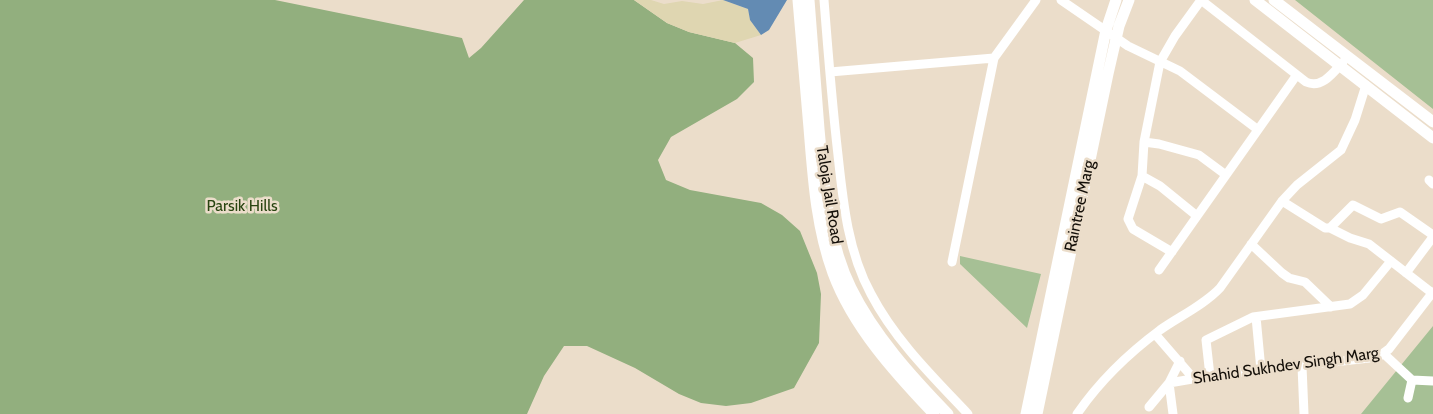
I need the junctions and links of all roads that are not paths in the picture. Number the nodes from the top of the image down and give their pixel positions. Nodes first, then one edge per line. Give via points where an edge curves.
1 (798, 0) edge
2 (809, 0) edge
3 (824, 0) edge
4 (1036, 0) edge
5 (1061, 0) edge
6 (1116, 0) edge
7 (1129, 0) edge
8 (1255, 0) edge
9 (1274, 0) edge
10 (1106, 30) junction
11 (1117, 39) junction
12 (994, 58) junction
13 (1343, 61) junction
14 (1160, 62) junction
15 (830, 72) junction
16 (1296, 76) junction
17 (1366, 86) junction
18 (1385, 92) junction
19 (1258, 129) junction
20 (1429, 129) edge
21 (1144, 142) junction
22 (1226, 175) junction
23 (1142, 176) junction
24 (1282, 200) junction
25 (1197, 216) junction
26 (1330, 228) junction
27 (1433, 236) edge
28 (1251, 244) junction
29 (1172, 252) junction
30 (1390, 261) junction
31 (952, 262) dead end
32 (1160, 270) dead end
33 (1406, 273) junction
34 (1433, 293) edge
35 (1331, 307) junction
36 (1256, 317) junction
37 (1155, 334) junction
38 (1384, 354) junction
39 (1180, 361) junction
40 (1302, 366) junction
41 (1261, 370) junction
42 (1210, 376) junction
43 (1194, 379) junction
44 (1412, 380) junction
45 (1433, 381) edge
46 (1169, 383) junction
47 (1408, 398) dead end
48 (1148, 407) dead end
49 (934, 414) edge
50 (948, 414) edge
51 (968, 414) edge
52 (1026, 414) edge
53 (1037, 414) edge
54 (1077, 414) edge
55 (1173, 414) edge
56 (1304, 414) edge

1 - 49 main road, Taloja Jail Road via 814,185 833,273 865,331
2 - 50 main road, Taloja Jail Road via 824,184 829,218 843,269 874,325
3 - 15 street
4 - 12 street
5 - 10 street
6 - 10 main road, Raintree Marg
7 - 11 main road, Raintree Marg
8 - 13 main road
9 - 13 main road
10 - 11 street
10 - 52 main road, Raintree Marg
11 - 14 street
11 - 53 main road, Raintree Marg
12 - 15 street
12 - 31 street
13 - 16 street via 1319,84 1312,85
13 - 17 main road
13 - 18 main road
14 - 16 street via 1201,0
14 - 19 street via 1180,71
14 - 21 street
15 - 51 street via 844,210 856,257 870,293 922,365
16 - 19 street
17 - 18 main road
17 - 24 street via 1341,150
18 - 20 main road via 1401,113
18 - 20 main road via 1416,109
19 - 22 street
21 - 22 street via 1199,155
21 - 23 street
22 - 25 street
23 - 25 street
23 - 29 street via 1129,224
24 - 26 street via 1319,226
24 - 28 street
25 - 29 street
26 - 27 street via 1352,205 1381,219 1400,212
26 - 30 street via 1369,244
27 - 33 street
28 - 35 street via 1289,278 1306,282
28 - 37 street via 1215,293
29 - 32 street
30 - 33 street
30 - 35 street via 1359,299
33 - 34 street
34 - 38 street, Shahid Sukhdev Singh Marg
35 - 36 street
36 - 41 street
36 - 42 street via 1206,340
37 - 39 street
37 - 54 street via 1104,380
38 - 40 street, Shahid Sukhdev Singh Marg
38 - 44 street
39 - 43 street
39 - 46 street
40 - 41 street, Shahid Sukhdev Singh Marg
40 - 56 street
41 - 42 street, Shahid Sukhdev Singh Marg
42 - 43 street, Shahid Sukhdev Singh Marg
43 - 46 street, Shahid Sukhdev Singh Marg
44 - 45 street
44 - 47 street
46 - 48 street
46 - 55 street

